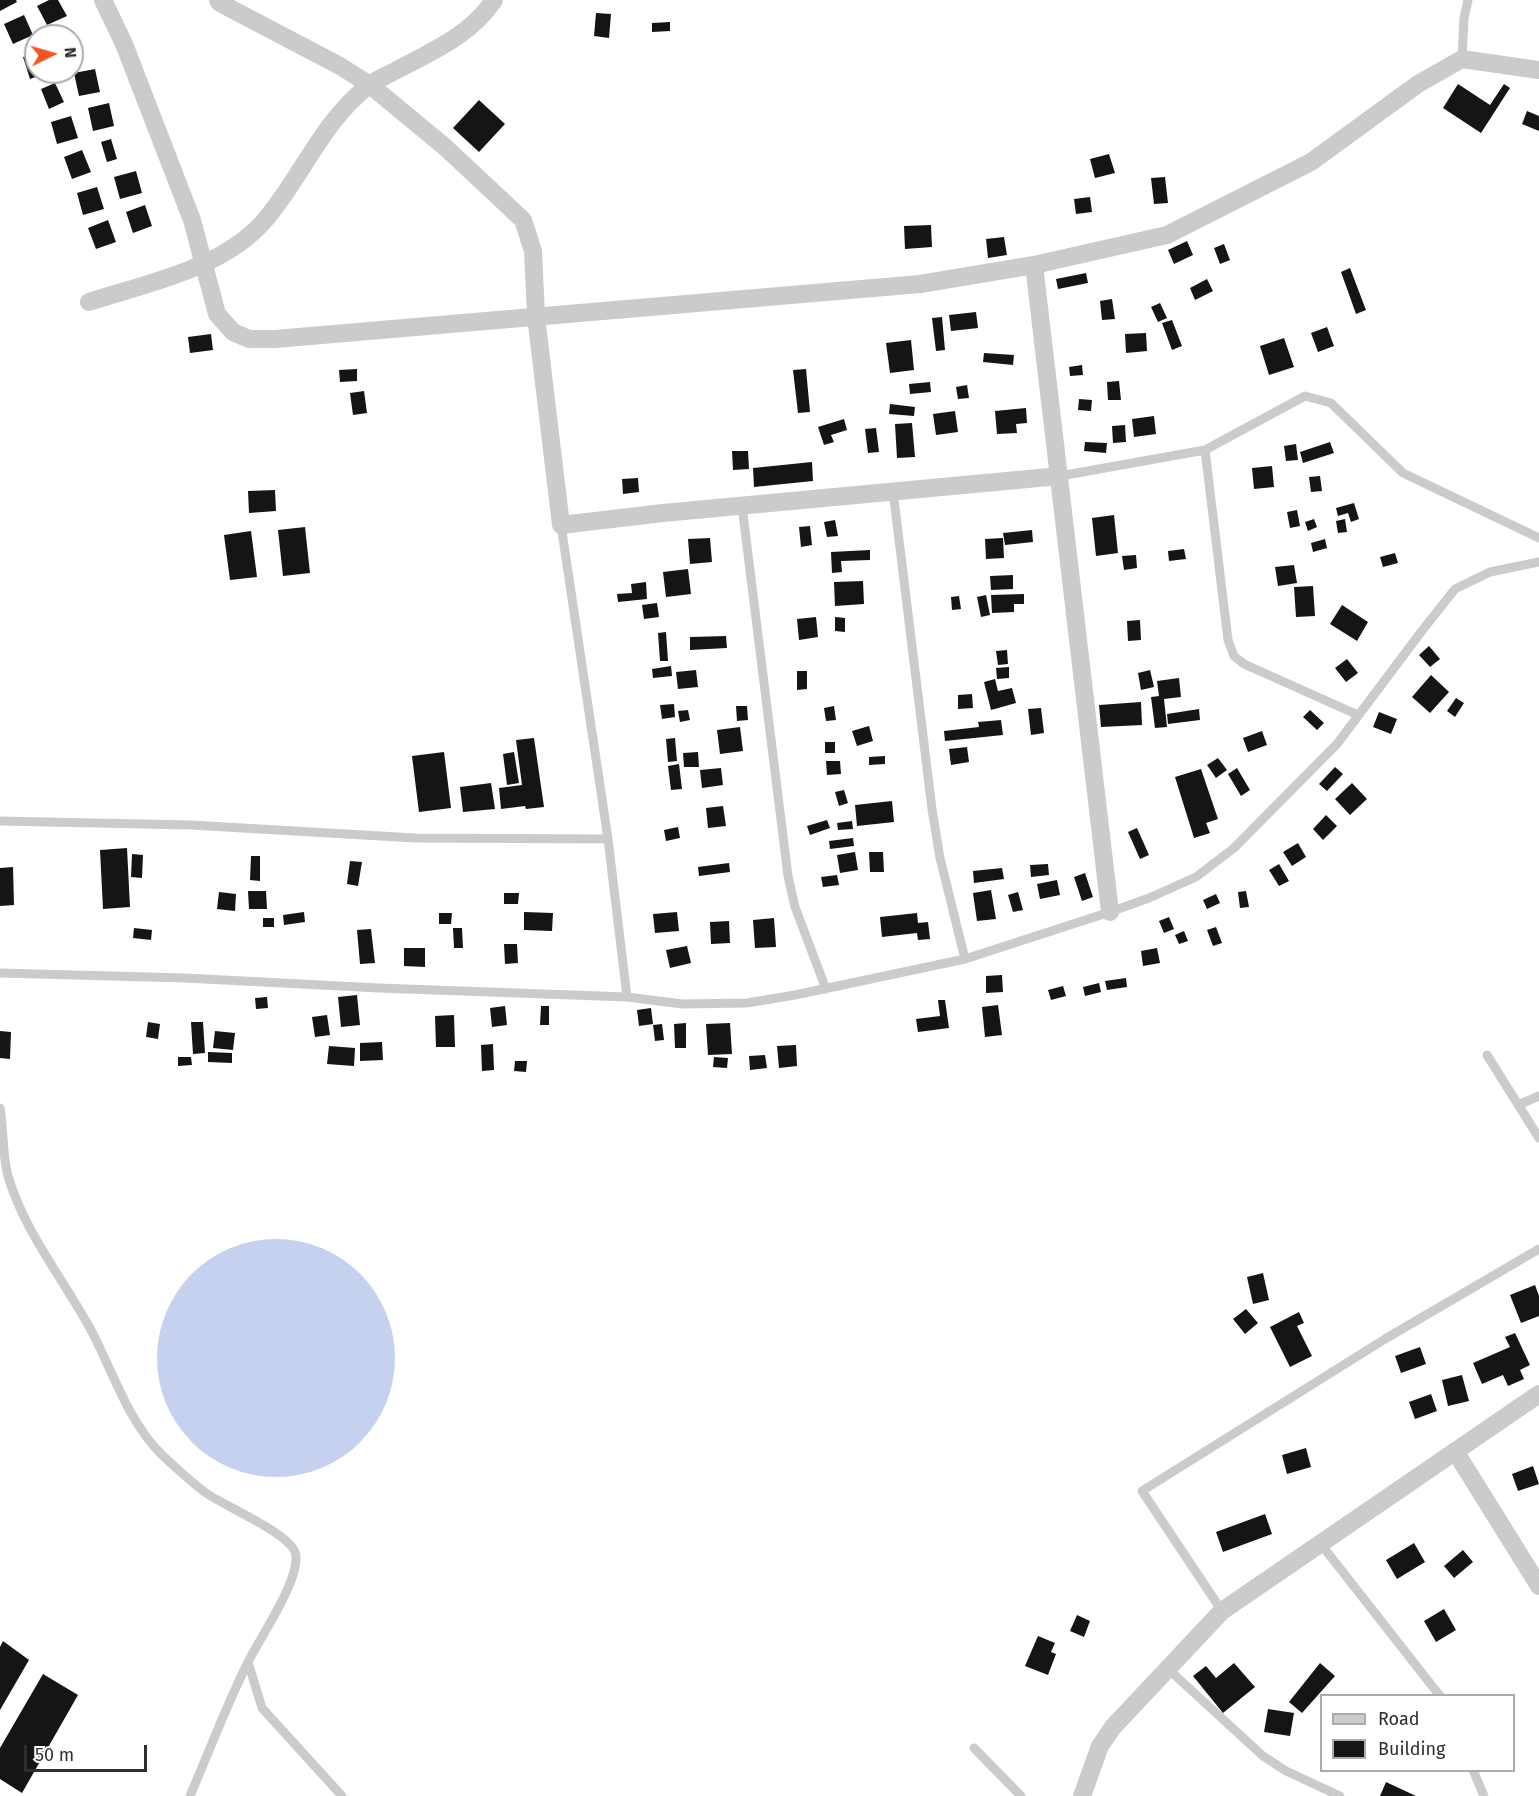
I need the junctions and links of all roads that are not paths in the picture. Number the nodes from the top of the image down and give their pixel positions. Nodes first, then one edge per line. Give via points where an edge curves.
1 (103, 0) edge
2 (218, 0) edge
3 (494, 0) edge
4 (1468, 0) edge
5 (1462, 58) junction
6 (1539, 70) edge
7 (370, 85) junction
8 (203, 265) junction
9 (1034, 265) junction
10 (89, 302) dead end
11 (536, 316) junction
12 (1205, 450) junction
13 (1060, 476) junction
14 (893, 491) junction
15 (742, 506) junction
16 (561, 525) junction
17 (1539, 538) edge
18 (1539, 562) edge
19 (1359, 715) junction
20 (0, 821) edge
21 (608, 838) junction
22 (1110, 912) junction
23 (965, 959) junction
24 (0, 973) edge
25 (825, 989) junction
26 (627, 997) junction
27 (1487, 1055) dead end
28 (1539, 1096) edge
29 (1518, 1105) junction
30 (0, 1108) edge
31 (1539, 1138) edge
32 (1539, 1249) edge
33 (1539, 1394) edge
34 (1455, 1451) junction
35 (1320, 1543) junction
36 (1539, 1586) edge
37 (1222, 1611) junction
38 (248, 1662) junction
39 (1167, 1668) junction
40 (1439, 1694) edge
41 (974, 1748) dead end
42 (1474, 1772) edge
43 (190, 1796) edge
44 (342, 1796) edge
45 (1021, 1796) edge
46 (1082, 1796) edge
47 (1340, 1796) edge
48 (1484, 1796) edge

1 - 8 street via 192,220
2 - 7 street
3 - 7 street via 454,40
4 - 5 lane
5 - 6 street
5 - 9 street via 1418,84 1311,162 1167,235
7 - 8 street via 346,104 265,220 241,243
7 - 11 street via 445,147 523,220 533,250
8 - 10 street
8 - 11 street via 217,314 233,332 249,339
9 - 11 street via 920,284
9 - 13 street
11 - 16 street
12 - 13 lane
12 - 17 lane via 1305,396 1331,403 1403,473
12 - 19 lane via 1227,640 1234,656
13 - 14 street
13 - 22 street
14 - 15 street
14 - 23 lane via 932,809
15 - 16 street
15 - 25 lane via 788,876
16 - 21 lane
18 - 19 lane via 1490,573 1455,589
19 - 22 lane via 1337,744 1234,848 1196,877
20 - 21 lane via 191,825 415,838
21 - 26 lane
22 - 23 lane
23 - 25 lane
24 - 26 lane
25 - 26 lane via 747,1003 683,1004
27 - 29 lane
28 - 29 lane
29 - 31 lane
30 - 38 lane via 4,1161 13,1191 46,1258 91,1330 143,1430 159,1452 206,1493 287,1539 296,1552 290,1583
32 - 37 lane via 1142,1491
33 - 34 street
34 - 35 street
34 - 36 street
35 - 37 street
35 - 40 lane
37 - 39 street
38 - 43 lane
38 - 44 lane via 262,1708
39 - 46 street via 1100,1746
39 - 47 lane via 1263,1756
41 - 45 lane
42 - 48 lane

